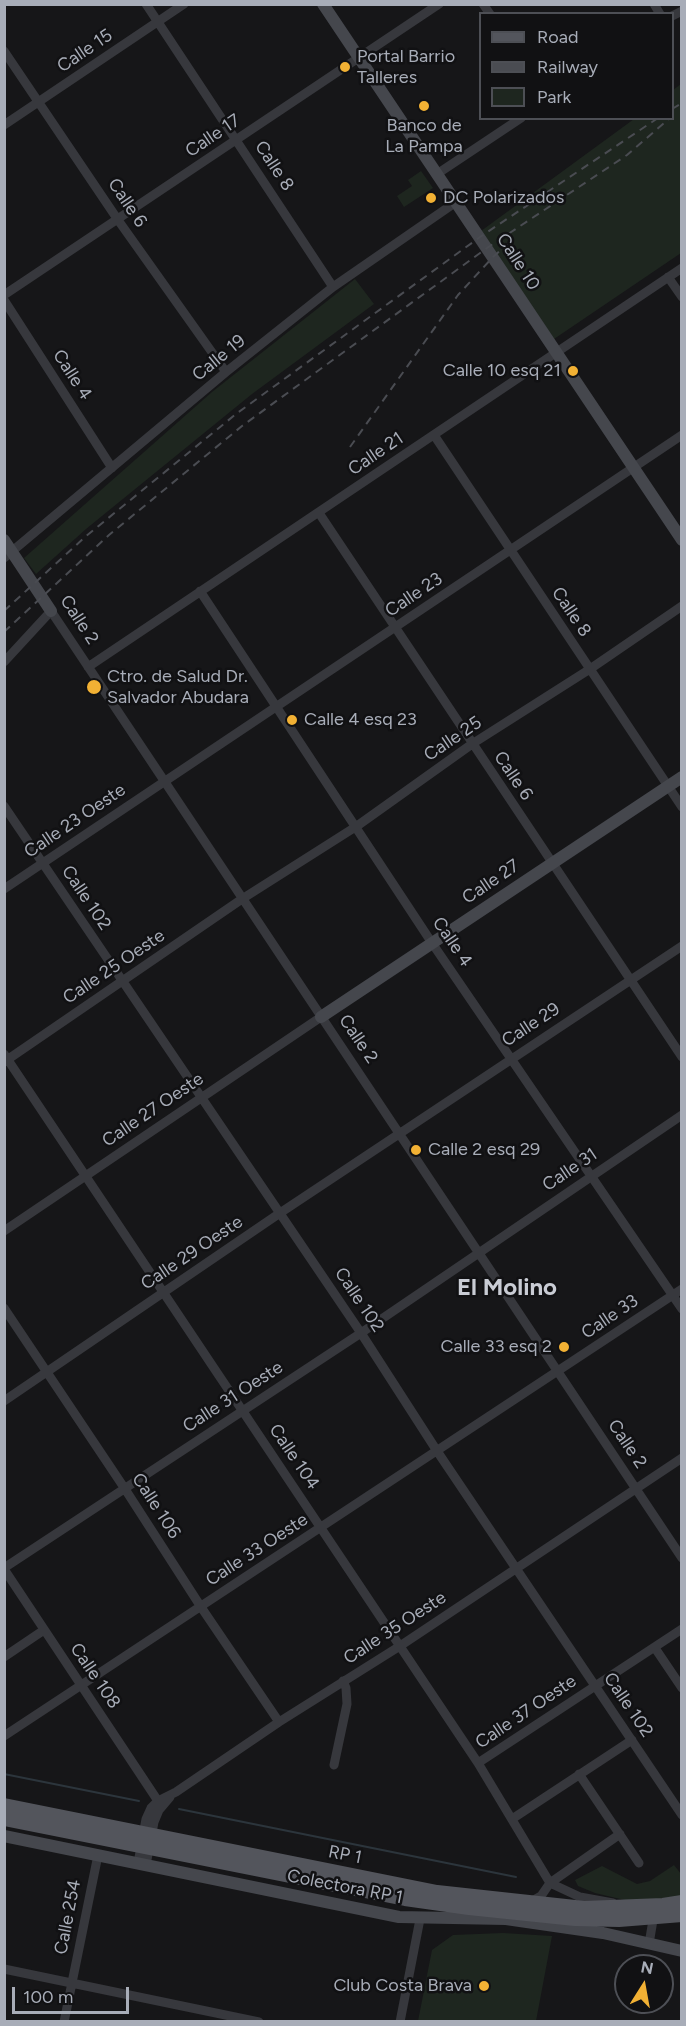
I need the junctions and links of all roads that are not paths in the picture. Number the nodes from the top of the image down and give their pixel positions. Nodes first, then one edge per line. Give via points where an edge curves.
1 (146, 4) edge
2 (184, 4) edge
3 (323, 4) edge
4 (439, 4) edge
5 (158, 22) junction
6 (4, 51) edge
7 (359, 58) junction
8 (39, 102) junction
9 (518, 120) edge
10 (4, 125) edge
11 (237, 140) junction
12 (437, 174) junction
13 (456, 202) junction
14 (118, 219) junction
15 (681, 268) edge
16 (668, 277) junction
17 (333, 287) junction
18 (4, 295) edge
19 (681, 297) edge
20 (4, 300) edge
21 (556, 352) junction
22 (226, 372) junction
23 (434, 435) junction
24 (681, 435) edge
25 (112, 468) junction
26 (633, 468) junction
27 (319, 513) junction
28 (4, 540) edge
29 (681, 540) edge
30 (510, 550) junction
31 (8, 555) edge
32 (200, 591) junction
33 (681, 606) edge
34 (51, 611) junction
35 (394, 628) junction
36 (4, 662) edge
37 (88, 667) junction
38 (590, 669) junction
39 (275, 707) junction
40 (472, 744) junction
41 (681, 777) edge
42 (164, 781) junction
43 (668, 786) junction
44 (4, 806) edge
45 (681, 807) edge
46 (357, 826) junction
47 (552, 862) junction
48 (42, 863) junction
49 (4, 889) edge
50 (243, 899) junction
51 (432, 943) junction
52 (681, 946) edge
53 (630, 980) junction
54 (122, 982) junction
55 (321, 1017) junction
56 (681, 1057) edge
57 (6, 1058) edge
58 (511, 1058) junction
59 (202, 1097) junction
60 (681, 1115) edge
61 (399, 1134) junction
62 (84, 1175) junction
63 (592, 1175) junction
64 (280, 1213) junction
65 (4, 1231) edge
66 (478, 1252) junction
67 (681, 1289) edge
68 (164, 1291) junction
69 (672, 1295) junction
70 (4, 1308) edge
71 (681, 1309) edge
72 (361, 1333) junction
73 (558, 1371) junction
74 (48, 1372) junction
75 (4, 1401) edge
76 (243, 1411) junction
77 (437, 1451) junction
78 (681, 1458) edge
79 (125, 1489) junction
80 (636, 1489) junction
81 (321, 1528) junction
82 (681, 1558) edge
83 (4, 1568) edge
84 (516, 1569) junction
85 (201, 1607) junction
86 (681, 1629) edge
87 (44, 1630) junction
88 (400, 1646) junction
89 (655, 1648) junction
90 (4, 1656) edge
91 (343, 1681) junction
92 (81, 1685) junction
93 (595, 1686) junction
94 (681, 1688) edge
95 (279, 1722) junction
96 (4, 1736) edge
97 (632, 1740) junction
98 (478, 1763) junction
99 (334, 1765) dead end
100 (579, 1774) junction
101 (171, 1795) junction
102 (158, 1801) junction
103 (4, 1805) edge
104 (681, 1815) edge
105 (4, 1819) edge
106 (512, 1819) junction
107 (620, 1834) junction
108 (4, 1836) edge
109 (146, 1841) junction
110 (98, 1855) junction
111 (639, 1863) dead end
112 (142, 1864) junction
113 (550, 1883) junction
114 (681, 1902) edge
115 (528, 1903) junction
116 (649, 1910) junction
117 (681, 1915) edge
118 (420, 1919) junction
119 (649, 1944) junction
120 (681, 1951) edge
121 (4, 1969) edge
122 (72, 1983) junction
123 (64, 2022) edge
124 (259, 2022) edge
125 (400, 2022) edge

1 - 5 street, Calle 8
2 - 5 street, Calle 15
3 - 7 street, Calle 10
4 - 7 street, Calle 17
5 - 8 street, Calle 15
5 - 11 street, Calle 8
6 - 8 street, Calle 6
7 - 11 street, Calle 17
7 - 12 street, Calle 10
8 - 10 street, Calle 15
8 - 14 street, Calle 6
9 - 12 street
11 - 14 street, Calle 17
11 - 17 street, Calle 8
12 - 13 street, Calle 10
13 - 17 street, Calle 19
13 - 21 street, Calle 10
14 - 18 street, Calle 17
14 - 22 street, Calle 6
15 - 16 street, Calle 21
16 - 19 street
16 - 21 street, Calle 21
17 - 22 street, Calle 19
20 - 25 street, Calle 4
21 - 23 street, Calle 21
21 - 26 street, Calle 10
22 - 25 street, Calle 19
23 - 27 street, Calle 21
23 - 30 street, Calle 8
24 - 26 street, Calle 23
25 - 31 street, Calle 19
26 - 29 street, Calle 10
26 - 30 street, Calle 23
27 - 32 street, Calle 21
27 - 35 street, Calle 6
28 - 31 street, Calle 2
30 - 35 street, Calle 23
30 - 38 street, Calle 8
31 - 34 street, Calle 2
32 - 37 street, Calle 21
32 - 39 street, Calle 4
33 - 38 street, Calle 25
34 - 36 street
34 - 37 street, Calle 2
35 - 39 street, Calle 23
35 - 40 street, Calle 6
37 - 42 street, Calle 2
38 - 40 street, Calle 25
38 - 43 street, Calle 8
39 - 42 street, Calle 23
39 - 46 street, Calle 4
40 - 46 street, Calle 25
40 - 47 street, Calle 6
41 - 43 street, Calle 27
42 - 48 street, Calle 23 Oeste
42 - 50 street, Calle 2
43 - 45 street, Calle 8
43 - 47 street, Calle 27
44 - 48 street, Calle 102
46 - 50 street, Calle 25
46 - 51 street, Calle 4
47 - 51 street, Calle 27
47 - 53 street, Calle 6
48 - 49 street, Calle 23 Oeste
48 - 54 street, Calle 102
50 - 54 street, Calle 25 Oeste
50 - 55 street, Calle 2
51 - 55 street, Calle 27
51 - 58 street, Calle 4
52 - 53 street, Calle 29
53 - 56 street, Calle 6
53 - 58 street, Calle 29
54 - 57 street, Calle 25 Oeste
54 - 59 street, Calle 102
55 - 59 street, Calle 27 Oeste
55 - 61 street, Calle 2
57 - 62 street, Calle 104
58 - 61 street, Calle 29
58 - 63 street, Calle 4
59 - 62 street, Calle 27 Oeste
59 - 64 street, Calle 102
60 - 63 street, Calle 31
61 - 64 street, Calle 29 Oeste
61 - 66 street, Calle 2
62 - 65 street, Calle 27 Oeste
62 - 68 street, Calle 104
63 - 66 street, Calle 31
63 - 69 street, Calle 4
64 - 68 street, Calle 29 Oeste
64 - 72 street, Calle 102
66 - 72 street, Calle 31 Oeste
66 - 73 street, Calle 2
67 - 69 street, Calle 33
68 - 74 street, Calle 29 Oeste
68 - 76 street, Calle 104
69 - 71 street, Calle 4
69 - 73 street, Calle 33
70 - 74 street, Calle 106
72 - 76 street, Calle 31 Oeste
72 - 77 street, Calle 102
73 - 77 street, Calle 33 Oeste
73 - 80 street, Calle 2
74 - 75 street, Calle 29 Oeste
74 - 79 street, Calle 106
76 - 79 street, Calle 31 Oeste
76 - 81 street, Calle 104
77 - 81 street, Calle 33 Oeste
77 - 84 street, Calle 102
78 - 80 street, Calle 35 Oeste
79 - 83 street, Calle 31 Oeste
79 - 85 street, Calle 106
80 - 82 street, Calle 2
80 - 84 street, Calle 35 Oeste
81 - 85 street, Calle 33 Oeste
81 - 88 street, Calle 104
83 - 87 street, Calle 108
84 - 88 street, Calle 35 Oeste
84 - 93 street, Calle 102
85 - 92 street, Calle 33 Oeste
85 - 95 street, Calle 106
86 - 89 street, Calle 37 Oeste
87 - 90 street
87 - 92 street, Calle 108
88 - 91 street, Calle 35 Oeste
88 - 98 street, Calle 104
89 - 93 street, Calle 37 Oeste
89 - 94 street
91 - 95 street, Calle 35 Oeste
91 - 99 street via 347,1704
92 - 96 street, Calle 33 Oeste
92 - 102 street, Calle 108
93 - 97 street, Calle 102
93 - 98 street, Calle 37 Oeste
95 - 101 street, Calle 35 Oeste
97 - 100 street
97 - 104 street, Calle 102
98 - 106 street, Calle 104
100 - 106 street
100 - 107 street
101 - 102 street, Calle 35 Oeste
101 - 109 street, Calle 35 Oeste via 156,1815
102 - 109 street via 151,1808
103 - 109 main road, RP 1
105 - 109 main road, RP 1
106 - 113 street, Calle 104
107 - 111 street
107 - 113 street
108 - 110 street, Colectora RP 1
109 - 112 street
109 - 115 main road, RP 1 via 437,1892
109 - 116 main road, RP 1 via 364,1892 469,1908 599,1920
110 - 112 street, Colectora RP 1
110 - 122 street, Calle 254
112 - 118 street, Colectora RP 1
113 - 115 street via 541,1896
113 - 116 street via 580,1897
114 - 116 main road, RP 1
115 - 116 main road, RP 1
116 - 117 main road, RP 1
116 - 119 street
118 - 119 street, Colectora RP 1 via 506,1919
118 - 125 street
119 - 120 street, Colectora RP 1
121 - 122 street
122 - 123 street, Calle 254
122 - 124 street

